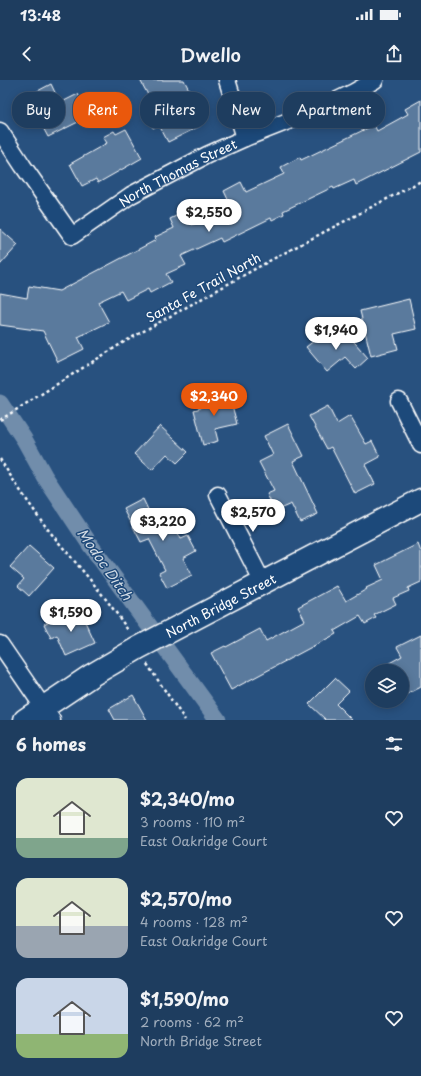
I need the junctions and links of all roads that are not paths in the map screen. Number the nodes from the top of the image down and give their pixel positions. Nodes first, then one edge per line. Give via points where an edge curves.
1 (227, 80) edge
2 (375, 80) edge
3 (0, 131) edge
4 (245, 138) junction
5 (398, 401) dead end
6 (421, 444) edge
7 (218, 495) dead end
8 (421, 500) edge
9 (263, 583) junction
10 (0, 644) edge
11 (48, 714) edge
12 (25, 720) edge

1 - 4 street
2 - 4 street, North Thomas Street via 319,109
3 - 4 street, North Thomas Street via 72,236 131,195
5 - 6 street
7 - 9 street
8 - 9 street, North Bridge Street
9 - 11 street, North Bridge Street via 138,647 92,676
10 - 11 street
11 - 12 street, North Bridge Street

